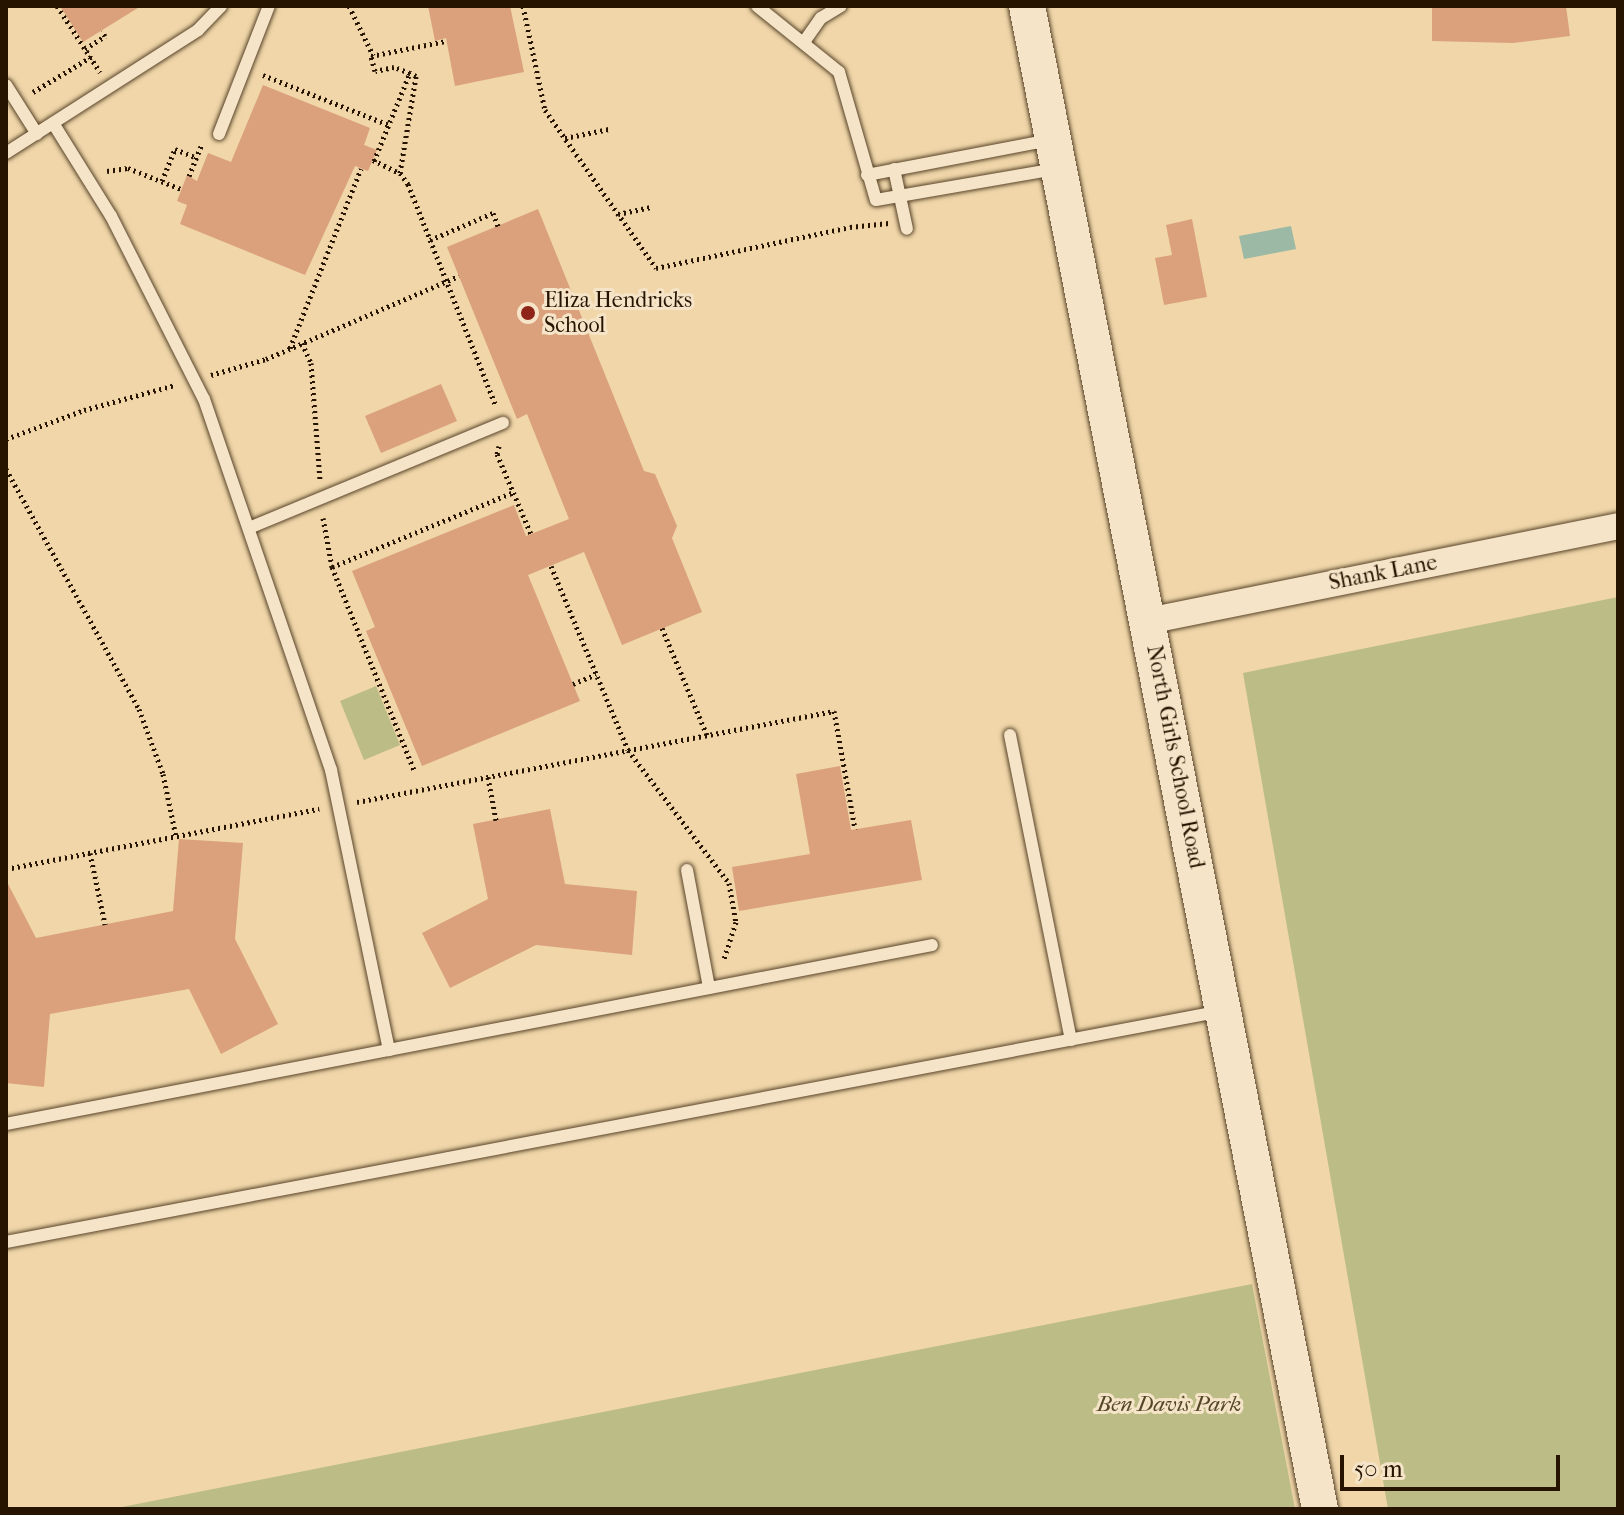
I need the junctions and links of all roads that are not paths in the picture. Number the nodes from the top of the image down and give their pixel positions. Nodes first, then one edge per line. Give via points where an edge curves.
1 (221, 6) edge
2 (269, 6) edge
3 (757, 6) edge
4 (841, 6) edge
5 (1027, 6) edge
6 (804, 42) junction
7 (6, 85) edge
8 (53, 123) junction
9 (37, 134) junction
10 (218, 140) road end
11 (6, 153) edge
12 (1057, 154) junction
13 (894, 169) junction
14 (867, 175) junction
15 (901, 198) junction
16 (906, 225) road end
17 (503, 423) road end
18 (1618, 526) edge
19 (249, 528) junction
20 (1148, 621) junction
21 (1010, 735) dead end
22 (687, 870) dead end
23 (932, 945) dead end
24 (709, 988) junction
25 (1224, 1011) junction
26 (1071, 1040) junction
27 (389, 1050) junction
28 (6, 1124) edge
29 (6, 1242) edge
30 (1320, 1509) edge

1 - 8 lane via 198,30
2 - 10 lane
3 - 6 lane
4 - 6 lane via 821,18
5 - 12 main road, North Girls School Road
6 - 14 lane via 839,72 846,86
7 - 9 lane
8 - 9 lane
8 - 19 lane via 90,179 195,380
9 - 11 lane
12 - 13 lane
12 - 15 lane
12 - 20 main road, North Girls School Road
13 - 14 lane
13 - 15 lane
14 - 15 lane via 876,200
15 - 16 lane
17 - 19 lane
18 - 20 street, Shank Lane
19 - 27 lane via 303,680 339,805
20 - 25 main road, North Girls School Road
21 - 26 lane
22 - 24 lane
23 - 24 lane
24 - 27 lane
25 - 26 lane
25 - 30 main road, North Girls School Road
26 - 29 lane
27 - 28 lane

